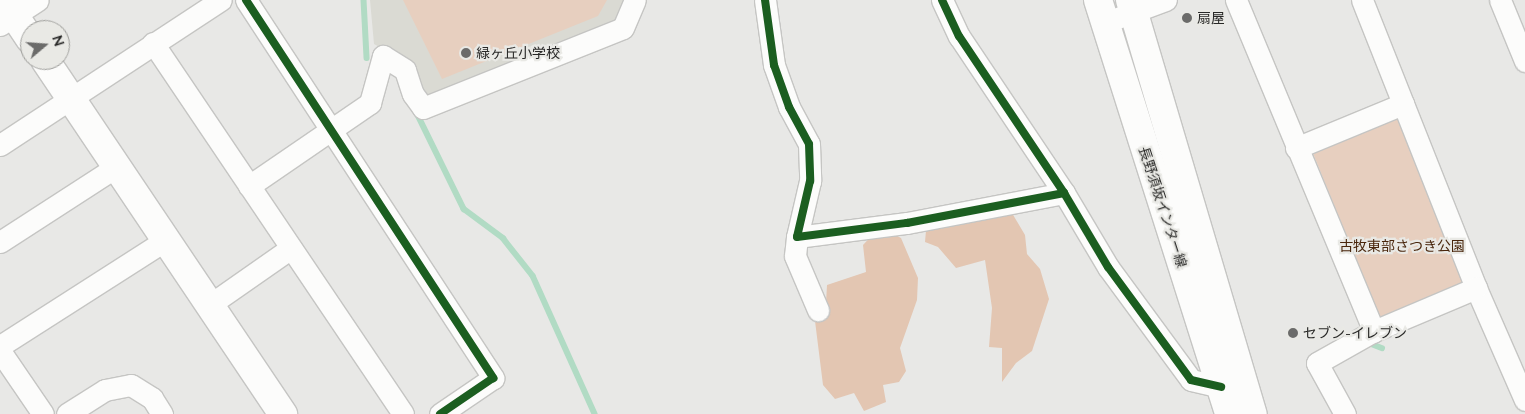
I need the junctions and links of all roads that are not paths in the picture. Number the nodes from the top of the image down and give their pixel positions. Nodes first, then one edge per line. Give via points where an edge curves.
1 (38, 0) edge
2 (221, 0) edge
3 (246, 0) edge
4 (635, 0) edge
5 (764, 0) edge
6 (942, 0) edge
7 (1166, 0) edge
8 (1236, 0) edge
9 (1362, 0) edge
10 (1500, 0) edge
11 (1132, 6) edge
12 (1101, 12) edge
13 (6, 13) edge
14 (20, 28) edge
15 (154, 43) junction
16 (1525, 61) edge
17 (52, 70) edge
18 (72, 99) junction
19 (1404, 104) junction
20 (331, 131) junction
21 (0, 144) edge
22 (1296, 148) junction
23 (116, 167) junction
24 (250, 186) junction
25 (1064, 193) junction
26 (797, 237) junction
27 (164, 241) junction
28 (0, 242) edge
29 (291, 248) junction
30 (1476, 288) junction
31 (208, 306) junction
32 (818, 310) dead end
33 (1374, 331) junction
34 (0, 351) edge
35 (1221, 387) junction
36 (1525, 400) edge
37 (43, 414) edge
38 (67, 414) edge
39 (162, 414) edge
40 (283, 414) edge
41 (402, 414) edge
42 (440, 414) edge
43 (1229, 414) edge
44 (1253, 414) edge
45 (1345, 414) edge

1 - 13 street
2 - 15 street
3 - 20 street
4 - 20 street via 623,28 424,108 413,94 405,70 384,56 370,103
5 - 26 street via 774,65 789,107 809,144 810,181
6 - 25 street via 959,36
7 - 11 street
8 - 22 street
9 - 19 street
10 - 16 street
11 - 12 street
11 - 44 main road, 長野須坂インター線
12 - 35 main road, 長野須坂インター線
13 - 14 main road
15 - 18 street
15 - 24 street
17 - 18 main road
18 - 21 street
18 - 23 main road
19 - 22 street
19 - 30 street
20 - 24 street
20 - 42 street via 493,378
22 - 33 street
23 - 27 main road
23 - 28 street
24 - 29 street
25 - 26 street via 898,224
25 - 35 street via 1108,267 1191,380
26 - 32 street via 795,256
27 - 31 main road
27 - 34 street
29 - 31 street
29 - 41 street
30 - 33 street
30 - 36 street
31 - 40 main road
33 - 45 street via 1317,363
34 - 37 street
35 - 43 main road, 長野須坂インター線
38 - 39 street via 105,390 131,385 152,398

